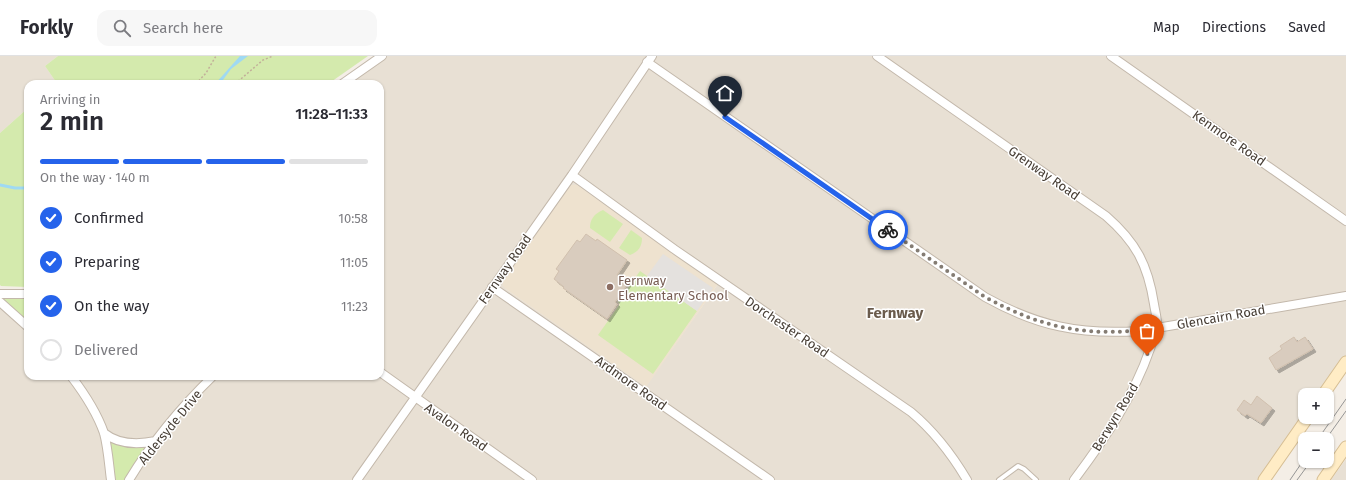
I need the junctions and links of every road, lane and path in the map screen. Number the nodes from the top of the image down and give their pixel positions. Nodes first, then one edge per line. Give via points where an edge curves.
1 (216, 56) edge
2 (272, 56) edge
3 (382, 56) edge
4 (877, 56) edge
5 (1111, 56) edge
6 (650, 59) edge
7 (200, 80) edge
8 (240, 80) edge
9 (348, 80) edge
10 (572, 175) junction
11 (1346, 221) edge
12 (492, 287) junction
13 (0, 294) edge
14 (24, 294) edge
15 (1346, 296) edge
16 (0, 302) edge
17 (24, 323) edge
18 (1157, 328) junction
19 (1346, 362) edge
20 (384, 375) edge
21 (74, 380) edge
22 (208, 380) edge
23 (1328, 388) edge
24 (414, 398) junction
25 (1303, 424) edge
26 (104, 434) junction
27 (156, 441) junction
28 (1346, 448) edge
29 (111, 480) edge
30 (129, 480) edge
31 (357, 480) edge
32 (532, 480) edge
33 (770, 480) edge
34 (967, 480) edge
35 (999, 480) edge
36 (1036, 480) edge
37 (1074, 480) edge
38 (1264, 480) edge
39 (1323, 480) edge

1 - 7 path
2 - 8 path via 263,60
3 - 9 street
4 - 18 street, Grenway Road via 1106,216 1119,228 1139,254 1148,274
5 - 11 street, Kenmore Road
6 - 10 street, Fernway Road
6 - 18 street, Glencairn Road via 1001,306 1040,322 1080,331 1113,333
10 - 12 street, Fernway Road
10 - 34 street, Dorchester Road via 674,249 911,412 929,427 945,446
12 - 24 street, Fernway Road
12 - 33 street, Ardmore Road
13 - 14 street
15 - 18 street, Glencairn Road
16 - 17 street
18 - 37 street, Berwyn Road via 1143,368 1118,414
19 - 23 main road
20 - 24 street, Avalon Road
21 - 26 street
22 - 27 street, Aldersyde Drive
24 - 31 street, Fernway Road
24 - 32 street, Avalon Road
25 - 38 main road
26 - 27 street via 126,443
26 - 29 street
27 - 30 street, Aldersyde Drive
28 - 39 main road
35 - 36 lane via 1018,466

